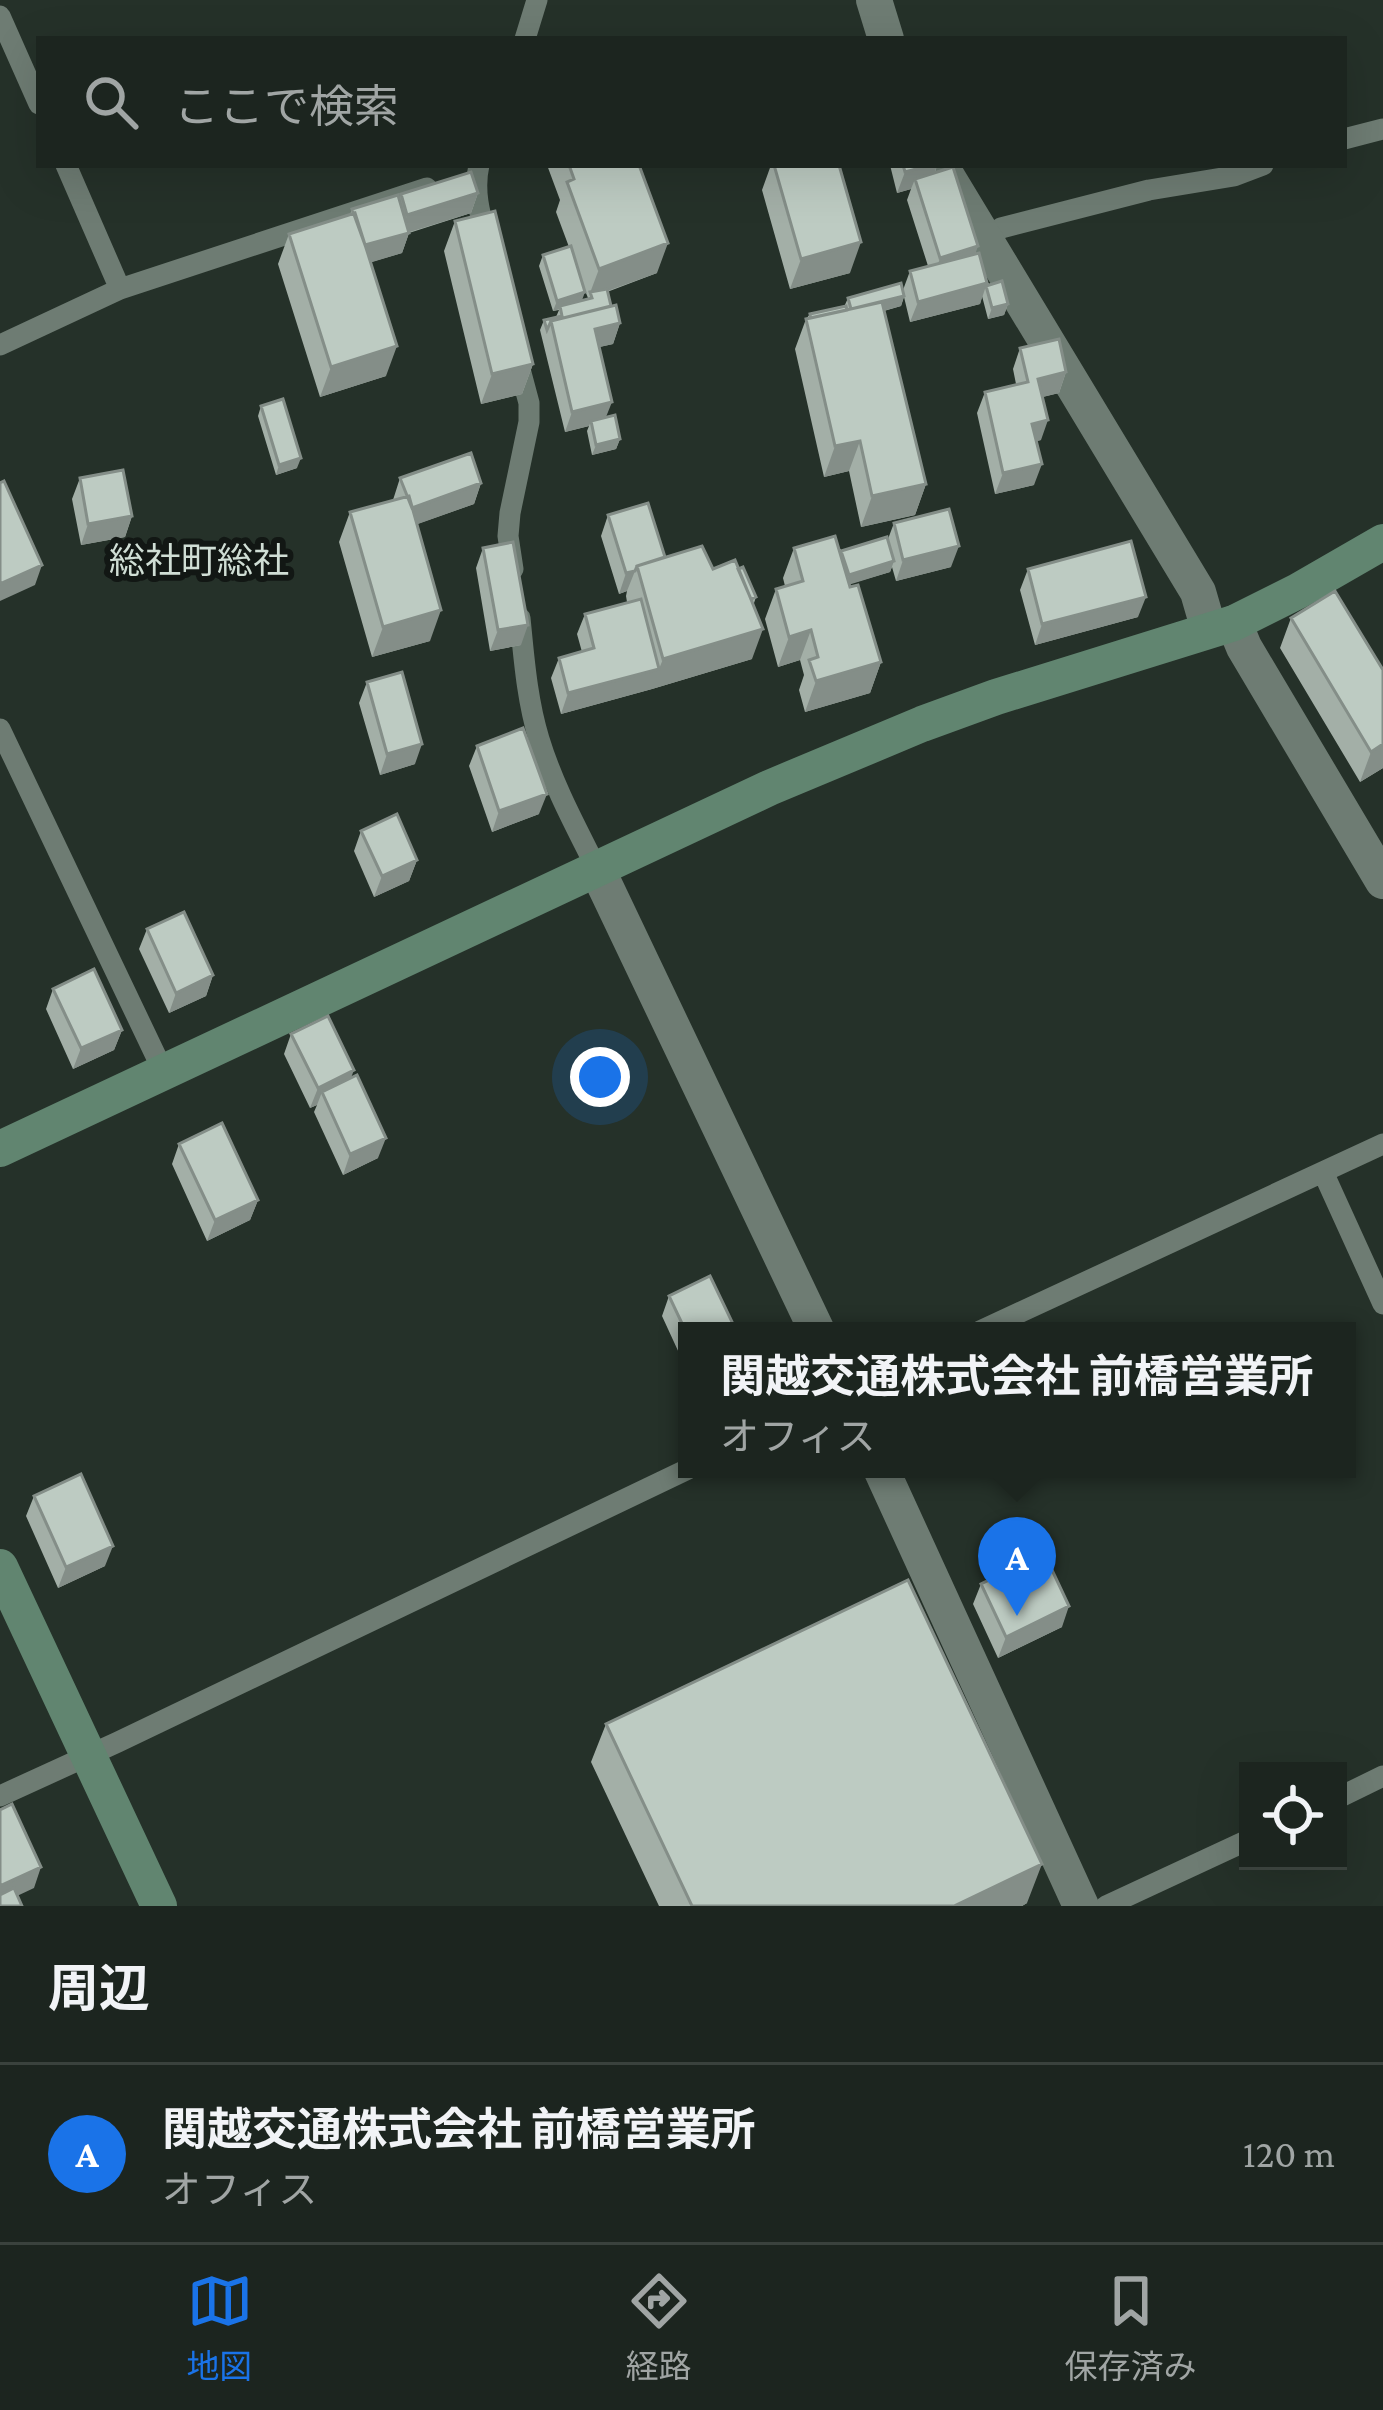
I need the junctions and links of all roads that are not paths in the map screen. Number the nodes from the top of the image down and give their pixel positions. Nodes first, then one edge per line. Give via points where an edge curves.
1 (537, 0) edge
2 (874, 0) edge
3 (0, 16) edge
4 (526, 36) edge
5 (885, 36) edge
6 (36, 97) edge
7 (1383, 129) edge
8 (1347, 138) edge
9 (67, 168) edge
10 (942, 168) edge
11 (1255, 168) edge
12 (477, 173) edge
13 (986, 240) junction
14 (494, 269) edge
15 (120, 289) junction
16 (512, 336) edge
17 (0, 345) edge
18 (1383, 542) edge
19 (1221, 626) junction
20 (0, 729) edge
21 (597, 869) junction
22 (1383, 881) edge
23 (164, 1073) junction
24 (1383, 1144) edge
25 (0, 1149) edge
26 (1323, 1172) junction
27 (1383, 1304) edge
28 (813, 1322) edge
29 (999, 1322) edge
30 (678, 1474) edge
31 (885, 1478) edge
32 (0, 1568) edge
33 (87, 1756) junction
34 (1383, 1777) edge
35 (1347, 1794) edge
36 (0, 1796) edge
37 (1239, 1844) edge
38 (159, 1906) edge
39 (1081, 1906) edge
40 (1106, 1906) edge

1 - 4 lane
2 - 5 street
3 - 6 lane
7 - 8 lane
9 - 15 lane
10 - 13 street
11 - 13 lane via 1000,228
12 - 14 lane
12 - 15 lane
13 - 19 street
15 - 17 lane
16 - 21 lane via 529,422 508,536 531,705 548,766
18 - 19 street
19 - 21 street via 922,724
19 - 22 street via 1244,647
20 - 23 lane
21 - 23 street
21 - 28 street
23 - 25 street
24 - 26 lane
26 - 27 lane
26 - 29 lane
30 - 33 lane
31 - 39 street
32 - 33 street
33 - 36 lane
33 - 38 street
34 - 35 lane
37 - 40 lane

